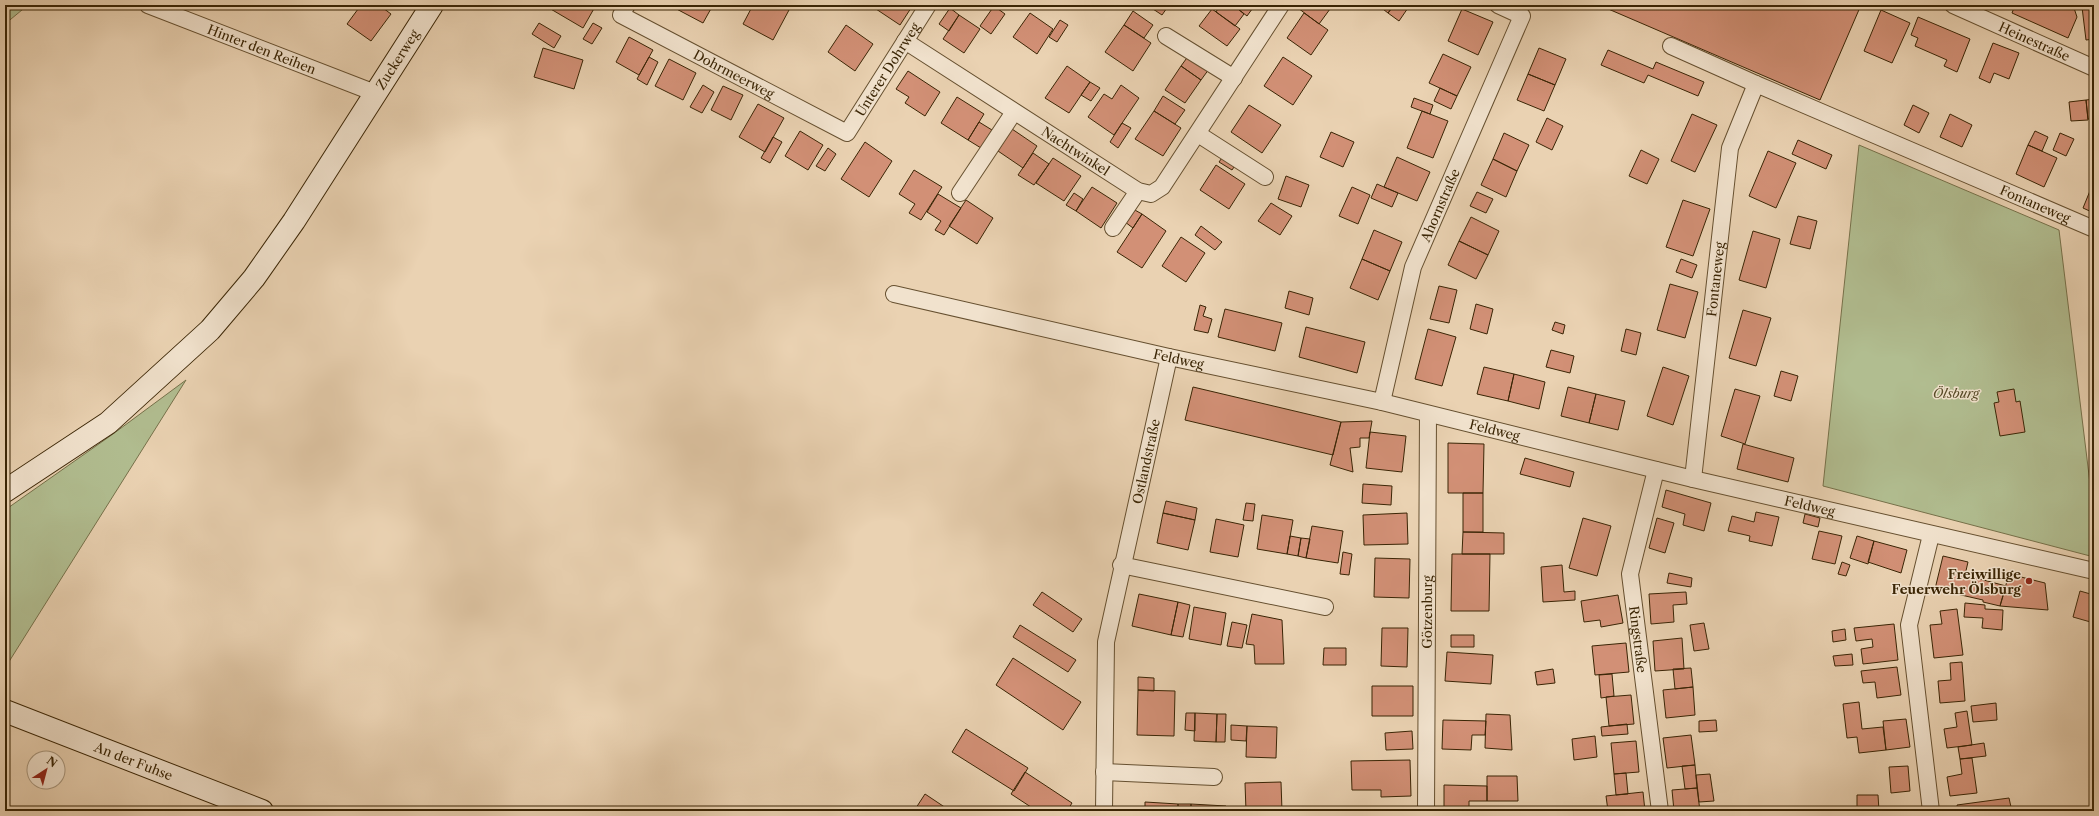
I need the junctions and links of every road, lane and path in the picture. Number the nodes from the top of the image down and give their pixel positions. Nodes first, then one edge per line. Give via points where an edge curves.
1 (148, 5) edge
2 (432, 5) edge
3 (928, 5) edge
4 (1281, 5) edge
5 (1498, 5) edge
6 (1953, 5) edge
7 (624, 10) edge
8 (1166, 36) dead end
9 (905, 41) junction
10 (1671, 46) dead end
11 (2094, 68) edge
12 (1234, 78) junction
13 (1756, 84) junction
14 (375, 93) junction
15 (1014, 112) junction
16 (847, 134) joint
17 (1198, 134) junction
18 (1265, 177) dead end
19 (1138, 191) junction
20 (960, 193) dead end
21 (1113, 228) dead end
22 (2094, 228) edge
23 (894, 294) dead end
24 (1169, 357) junction
25 (1382, 402) junction
26 (1428, 414) junction
27 (1656, 470) junction
28 (1693, 479) junction
29 (5, 490) edge
30 (1931, 535) junction
31 (1121, 565) junction
32 (2094, 571) edge
33 (1325, 607) dead end
34 (5, 711) edge
35 (1104, 772) junction
36 (1214, 777) dead end
37 (262, 811) edge
38 (1104, 811) edge
39 (1426, 811) edge
40 (1660, 811) edge
41 (1931, 811) edge

1 - 14 street, Hinter den Reihen
2 - 14 street, Zuckerweg
3 - 9 street, Unterer Dohrweg
4 - 12 street
5 - 25 street, Ahornstraße via 1522,16 1413,267
6 - 11 street, Heinestraße
7 - 16 street, Dohrmeerweg
8 - 12 street
9 - 15 street, Nachtwinkel
9 - 16 street, Unterer Dohrweg
10 - 13 street, Fontaneweg
12 - 17 street
13 - 22 street, Fontaneweg
13 - 28 street, Fontaneweg via 1730,148
14 - 29 street, Zuckerweg via 294,221 254,278 210,330 108,423
15 - 19 street, Nachtwinkel
15 - 20 street
17 - 18 street
17 - 19 street via 1162,187 1151,194
19 - 21 street
23 - 24 street, Feldweg
24 - 25 street, Feldweg
24 - 31 street, Ostlandstraße
25 - 26 street, Feldweg
26 - 27 street, Feldweg
26 - 39 street, Götzenburg
27 - 28 street, Feldweg
27 - 40 street, Ringstraße via 1630,574
28 - 30 street, Feldweg
30 - 32 street, Feldweg
30 - 41 street via 1908,625
31 - 33 street
31 - 35 street, Ostlandstraße via 1106,642
34 - 37 street, An der Fuhse
35 - 36 street
35 - 38 street, Ostlandstraße

